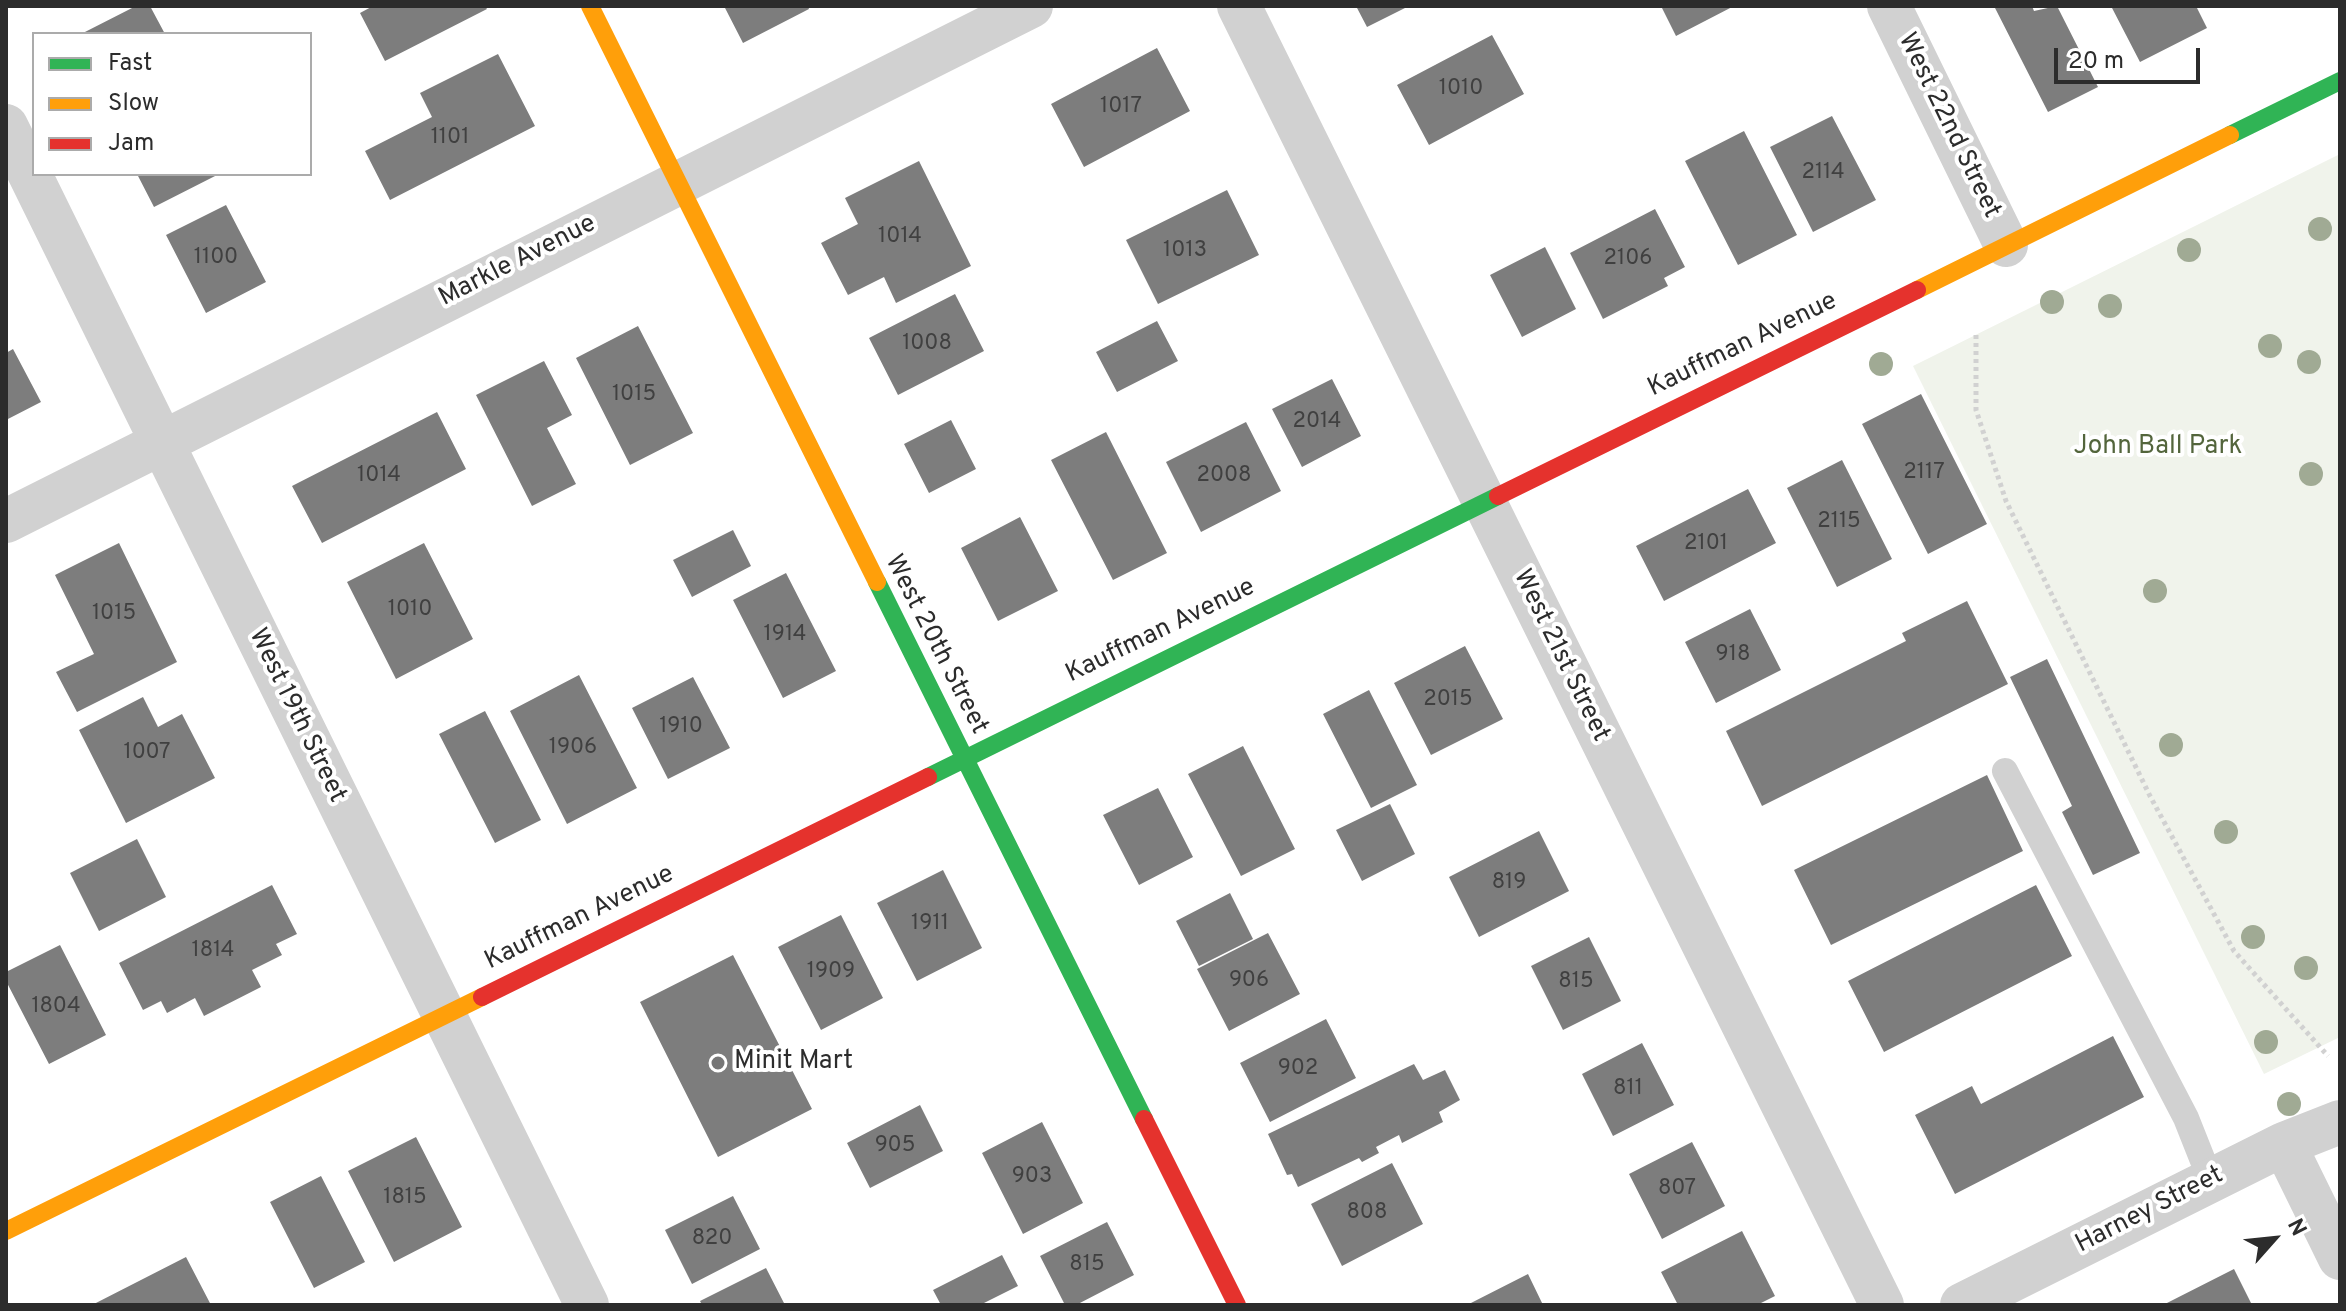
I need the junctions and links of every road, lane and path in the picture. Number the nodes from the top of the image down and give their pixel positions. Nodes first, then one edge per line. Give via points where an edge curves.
1 (590, 6) edge
2 (1031, 6) edge
3 (1239, 6) edge
4 (1889, 6) edge
5 (2340, 81) edge
6 (6, 126) edge
7 (676, 182) junction
8 (2006, 245) junction
9 (1976, 335) dead end
10 (162, 445) junction
11 (1483, 501) junction
12 (6, 521) edge
13 (963, 760) junction
14 (2005, 771) dead end
15 (443, 1015) junction
16 (2328, 1056) dead end
17 (2340, 1122) edge
18 (2284, 1144) junction
19 (2211, 1181) junction
20 (6, 1231) edge
21 (2340, 1258) edge
22 (587, 1305) edge
23 (1237, 1305) edge
24 (1882, 1305) edge
25 (1962, 1305) edge

1 - 7 street, West 20th Street
2 - 7 street, Markle Avenue
3 - 11 street, West 21st Street
4 - 8 street, West 22nd Street
5 - 8 street, Kauffman Avenue
6 - 10 street, West 19th Street
7 - 10 street, Markle Avenue
7 - 13 street, West 20th Street
8 - 11 street, Kauffman Avenue
9 - 16 path via 1976,410 2006,501 2150,796 2234,951
10 - 12 street, Markle Avenue
10 - 15 street, West 19th Street
11 - 13 street, Kauffman Avenue
11 - 24 street, West 21st Street
13 - 15 street, Kauffman Avenue
13 - 23 street, West 20th Street
14 - 19 lane via 2186,1118
15 - 20 street, Kauffman Avenue
15 - 22 street, West 19th Street
17 - 18 street, Harney Street
18 - 19 street, Harney Street
18 - 21 street
19 - 25 street, Harney Street

